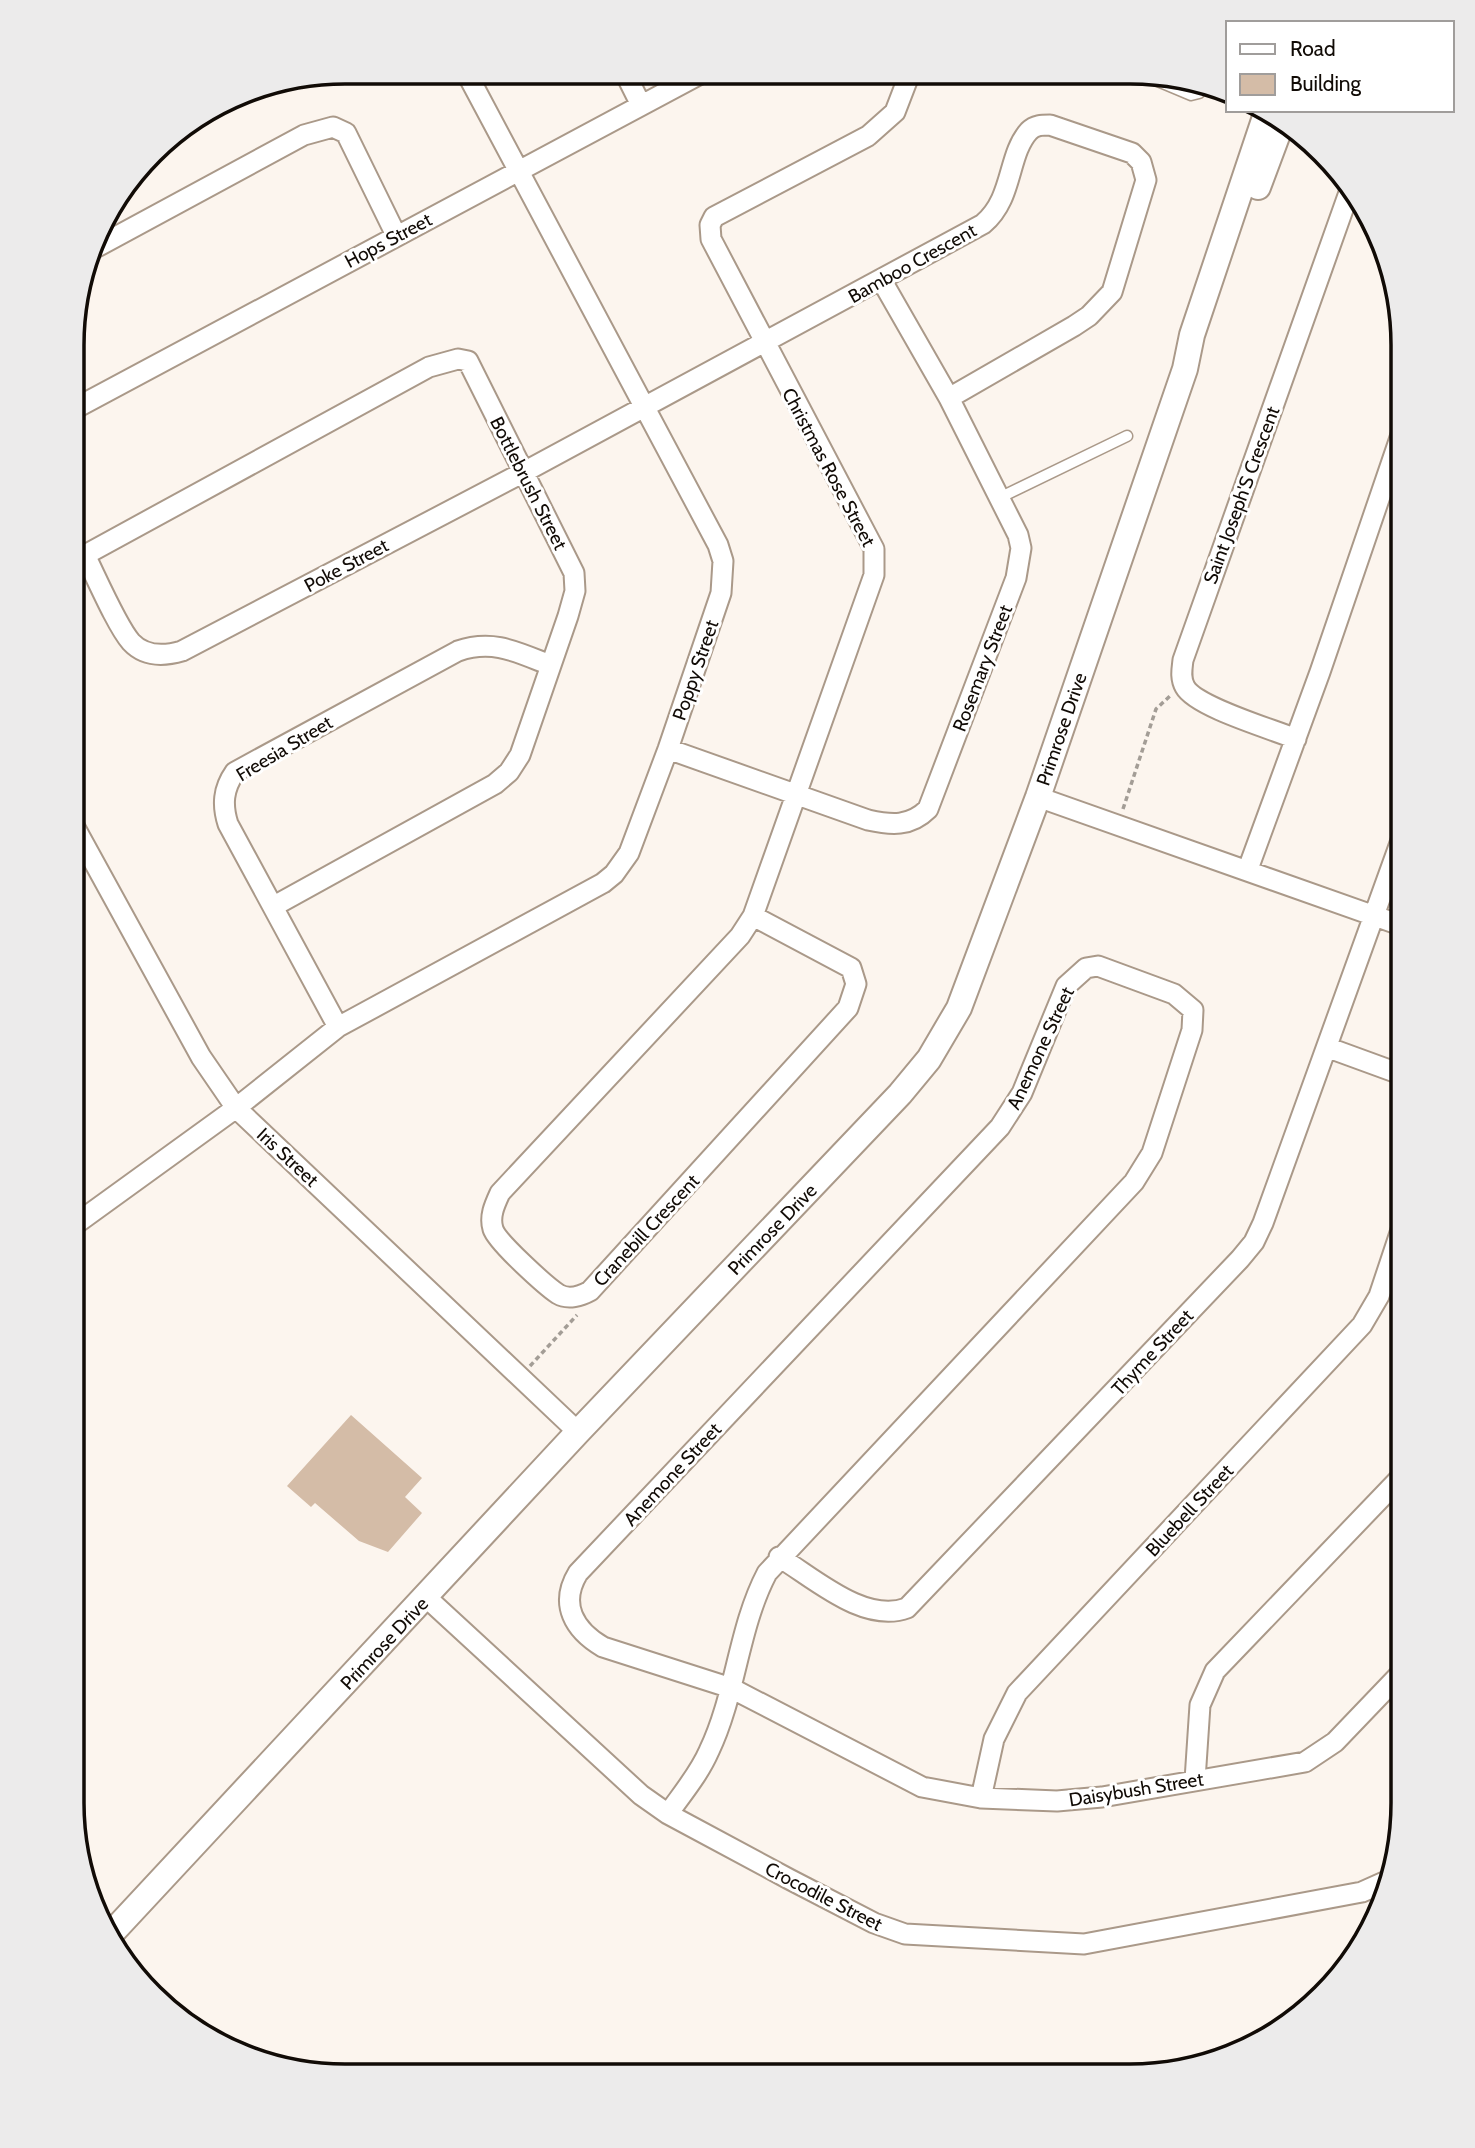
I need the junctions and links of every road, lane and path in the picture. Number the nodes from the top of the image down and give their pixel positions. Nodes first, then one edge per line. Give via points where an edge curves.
1 (472, 84) edge
2 (630, 84) edge
3 (681, 84) edge
4 (906, 84) edge
5 (1174, 88) edge
6 (1198, 93) edge
7 (641, 105) junction
8 (1263, 121) edge
9 (1279, 131) edge
10 (517, 171) junction
11 (1347, 199) edge
12 (396, 235) junction
13 (105, 243) edge
14 (882, 281) junction
15 (763, 341) junction
16 (1185, 369) junction
17 (949, 398) junction
18 (84, 404) edge
19 (644, 407) junction
20 (1127, 436) dead end
21 (1391, 464) edge
22 (524, 472) junction
23 (999, 498) junction
24 (84, 555) edge
25 (84, 566) edge
26 (550, 665) junction
27 (1183, 685) junction
28 (1296, 738) junction
29 (668, 749) junction
30 (796, 795) junction
31 (1038, 797) junction
32 (1118, 825) junction
33 (84, 844) edge
34 (1248, 869) junction
35 (1391, 870) edge
36 (274, 906) junction
37 (753, 916) junction
38 (1375, 916) junction
39 (1391, 922) edge
40 (338, 1027) junction
41 (1329, 1048) junction
42 (1391, 1071) edge
43 (236, 1108) junction
44 (84, 1218) edge
45 (1391, 1260) edge
46 (581, 1296) junction
47 (520, 1377) junction
48 (578, 1432) junction
49 (1391, 1488) edge
50 (779, 1557) junction
51 (427, 1598) junction
52 (1391, 1684) edge
53 (731, 1688) junction
54 (1195, 1780) junction
55 (981, 1798) junction
56 (668, 1814) junction
57 (1378, 1885) edge
58 (116, 1928) edge

1 - 10 street, Poppy Street
2 - 7 street
3 - 7 street, Hops Street
4 - 15 street, Christmas Rose Street via 895,112 868,136 714,217 711,239
5 - 6 lane
7 - 10 street, Hops Street
8 - 16 street, Primrose Drive
9 - 16 street, Primrose Drive via 1204,335
10 - 12 street, Hops Street
10 - 19 street, Poppy Street
11 - 27 street, Saint Joseph'S Crescent via 1183,660
12 - 13 street via 346,133 333,127 304,135
12 - 18 street, Hops Street
14 - 15 street, Bamboo Crescent
14 - 17 street, Rosemary Street
14 - 17 street, Bamboo Crescent via 993,216 1022,142 1038,126 1050,125 1132,153 1141,162 1145,191 1112,292 1074,326
15 - 19 street, Bamboo Crescent
15 - 30 street, Christmas Rose Street via 874,549 875,562 870,589
16 - 31 street, Primrose Drive
17 - 23 street, Rosemary Street
19 - 22 street, Poke Street
19 - 29 street, Poppy Street via 723,561 721,593
20 - 23 lane
21 - 28 street
22 - 24 street, Bottlebrush Street via 468,362 443,361
22 - 25 street, Poke Street via 182,651 166,655 131,642
22 - 26 street, Bottlebrush Street via 574,573 575,590
23 - 30 street, Rosemary Street via 1021,548 1016,578 928,810 912,821 891,825
26 - 36 street, Bottlebrush Street via 520,755 509,772
26 - 36 street, Freesia Street via 494,644 458,650 235,772 225,790 225,813
27 - 28 street via 1199,700
27 - 32 path via 1156,709
28 - 34 street
29 - 30 street, Rosemary Street
29 - 40 street, Poppy Street via 629,853 614,874
30 - 37 street, Cranebill Crescent
31 - 32 street
31 - 48 street, Primrose Drive via 959,1007 929,1059
32 - 34 street
33 - 43 street, Iris Street via 201,1057
34 - 38 street
35 - 38 street, Thyme Street
36 - 40 street, Freesia Street
37 - 46 street, Cranebill Crescent via 740,936 497,1200 491,1221 498,1238 558,1294
37 - 46 street, Cranebill Crescent via 851,968 856,984 848,1008
38 - 39 street
38 - 41 street, Thyme Street
40 - 43 street, Poppy Street
41 - 42 street
41 - 50 street, Thyme Street via 1254,1242 916,1602 897,1612 869,1609
43 - 44 street, Poppy Street
43 - 47 street, Iris Street
45 - 55 street, Bluebell Street via 1379,1296 1362,1325 1017,1693 994,1739
46 - 47 path via 578,1313
47 - 48 street, Iris Street
48 - 51 street, Primrose Drive
49 - 54 street via 1216,1671 1200,1704
50 - 53 street, Anemone Street via 761,1583
50 - 53 street, Anemone Street via 1143,1170 1192,1030 1194,1010 1188,1003 1098,966 1075,975 1066,986 1023,1093 1000,1127 578,1573 568,1598 570,1612 588,1638 610,1650
51 - 56 street, Crocodile Street via 622,1779
51 - 58 street, Primrose Drive
52 - 54 street, Daisybush Street via 1316,1757
53 - 55 street, Daisybush Street via 922,1787
53 - 56 street, Anemone Street via 710,1751
54 - 55 street, Daisybush Street via 1057,1801
56 - 57 street, Crocodile Street via 874,1923 927,1937 1084,1944 1362,1892

